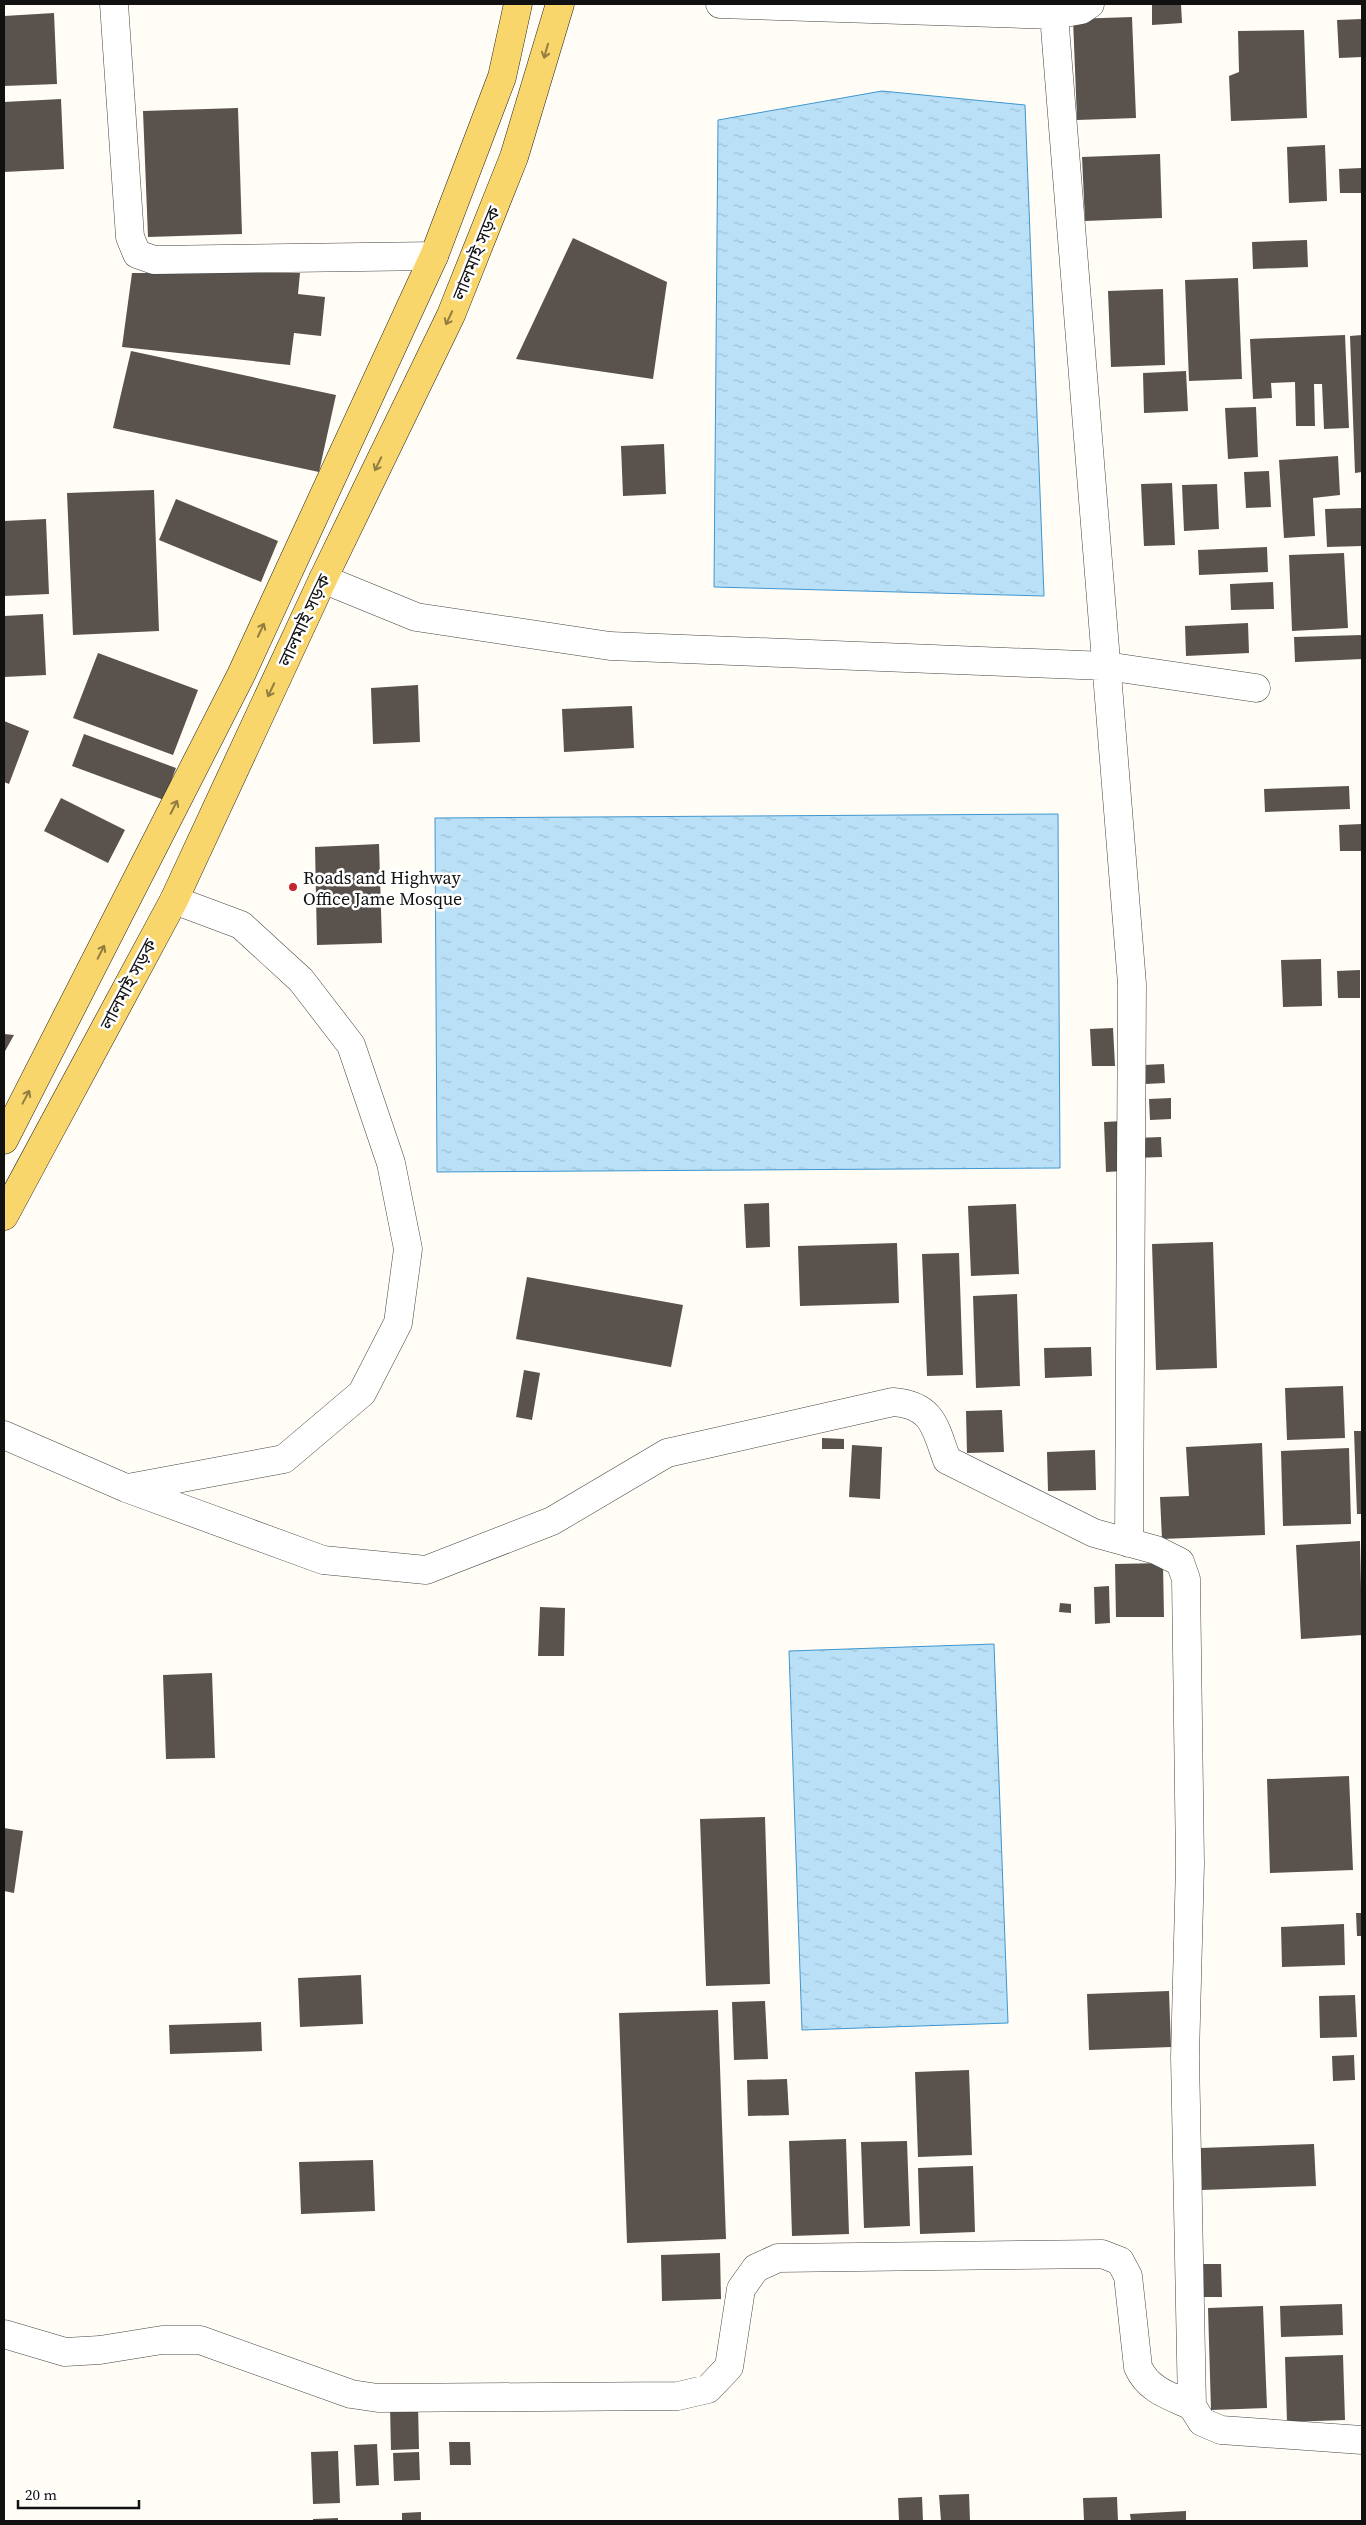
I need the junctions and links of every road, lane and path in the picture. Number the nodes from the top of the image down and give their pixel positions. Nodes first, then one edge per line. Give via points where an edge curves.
1 (114, 4) edge
2 (518, 4) edge
3 (560, 4) edge
4 (720, 4) edge
5 (1090, 4) edge
6 (1054, 15) junction
7 (434, 256) junction
8 (323, 579) junction
9 (1106, 666) junction
10 (1256, 688) dead end
11 (174, 900) junction
12 (4, 1140) edge
13 (4, 1216) edge
14 (4, 1435) edge
15 (126, 1488) junction
16 (1130, 1543) junction
17 (4, 2334) edge
18 (1192, 2406) junction
19 (1362, 2440) edge

1 - 7 street via 130,237 137,254 154,260
2 - 7 main road, লালমাই সড়ক via 502,77
3 -> 8 main road, লালমাই সড়ক via 514,157 451,315
4 - 6 street
5 - 6 street via 1081,10
6 - 9 street
12 -> 7 main road, লালমাই সড়ক via 241,675
8 - 9 street via 416,617 610,646
8 -> 11 main road, লালমাই সড়ক
9 - 10 street
9 - 16 street via 1132,984
11 - 13 main road, লালমাই সড়ক
11 - 15 street via 241,925 301,980 352,1045 391,1163 408,1249 398,1323 362,1393 284,1458
14 - 15 street
15 - 16 street via 323,1560 426,1570 552,1521 667,1453 893,1402 911,1404 932,1419 948,1460 1094,1533
16 - 18 street via 1156,1550 1180,1562 1186,1579 1190,1864 1185,2057
17 - 18 street via 65,2352 162,2340 200,2340 351,2394 378,2398 678,2396 708,2389 729,2366 741,2289 756,2268 778,2258 1102,2254 1120,2260 1128,2276 1138,2367 1144,2380
18 - 19 street via 1202,2422 1221,2430

